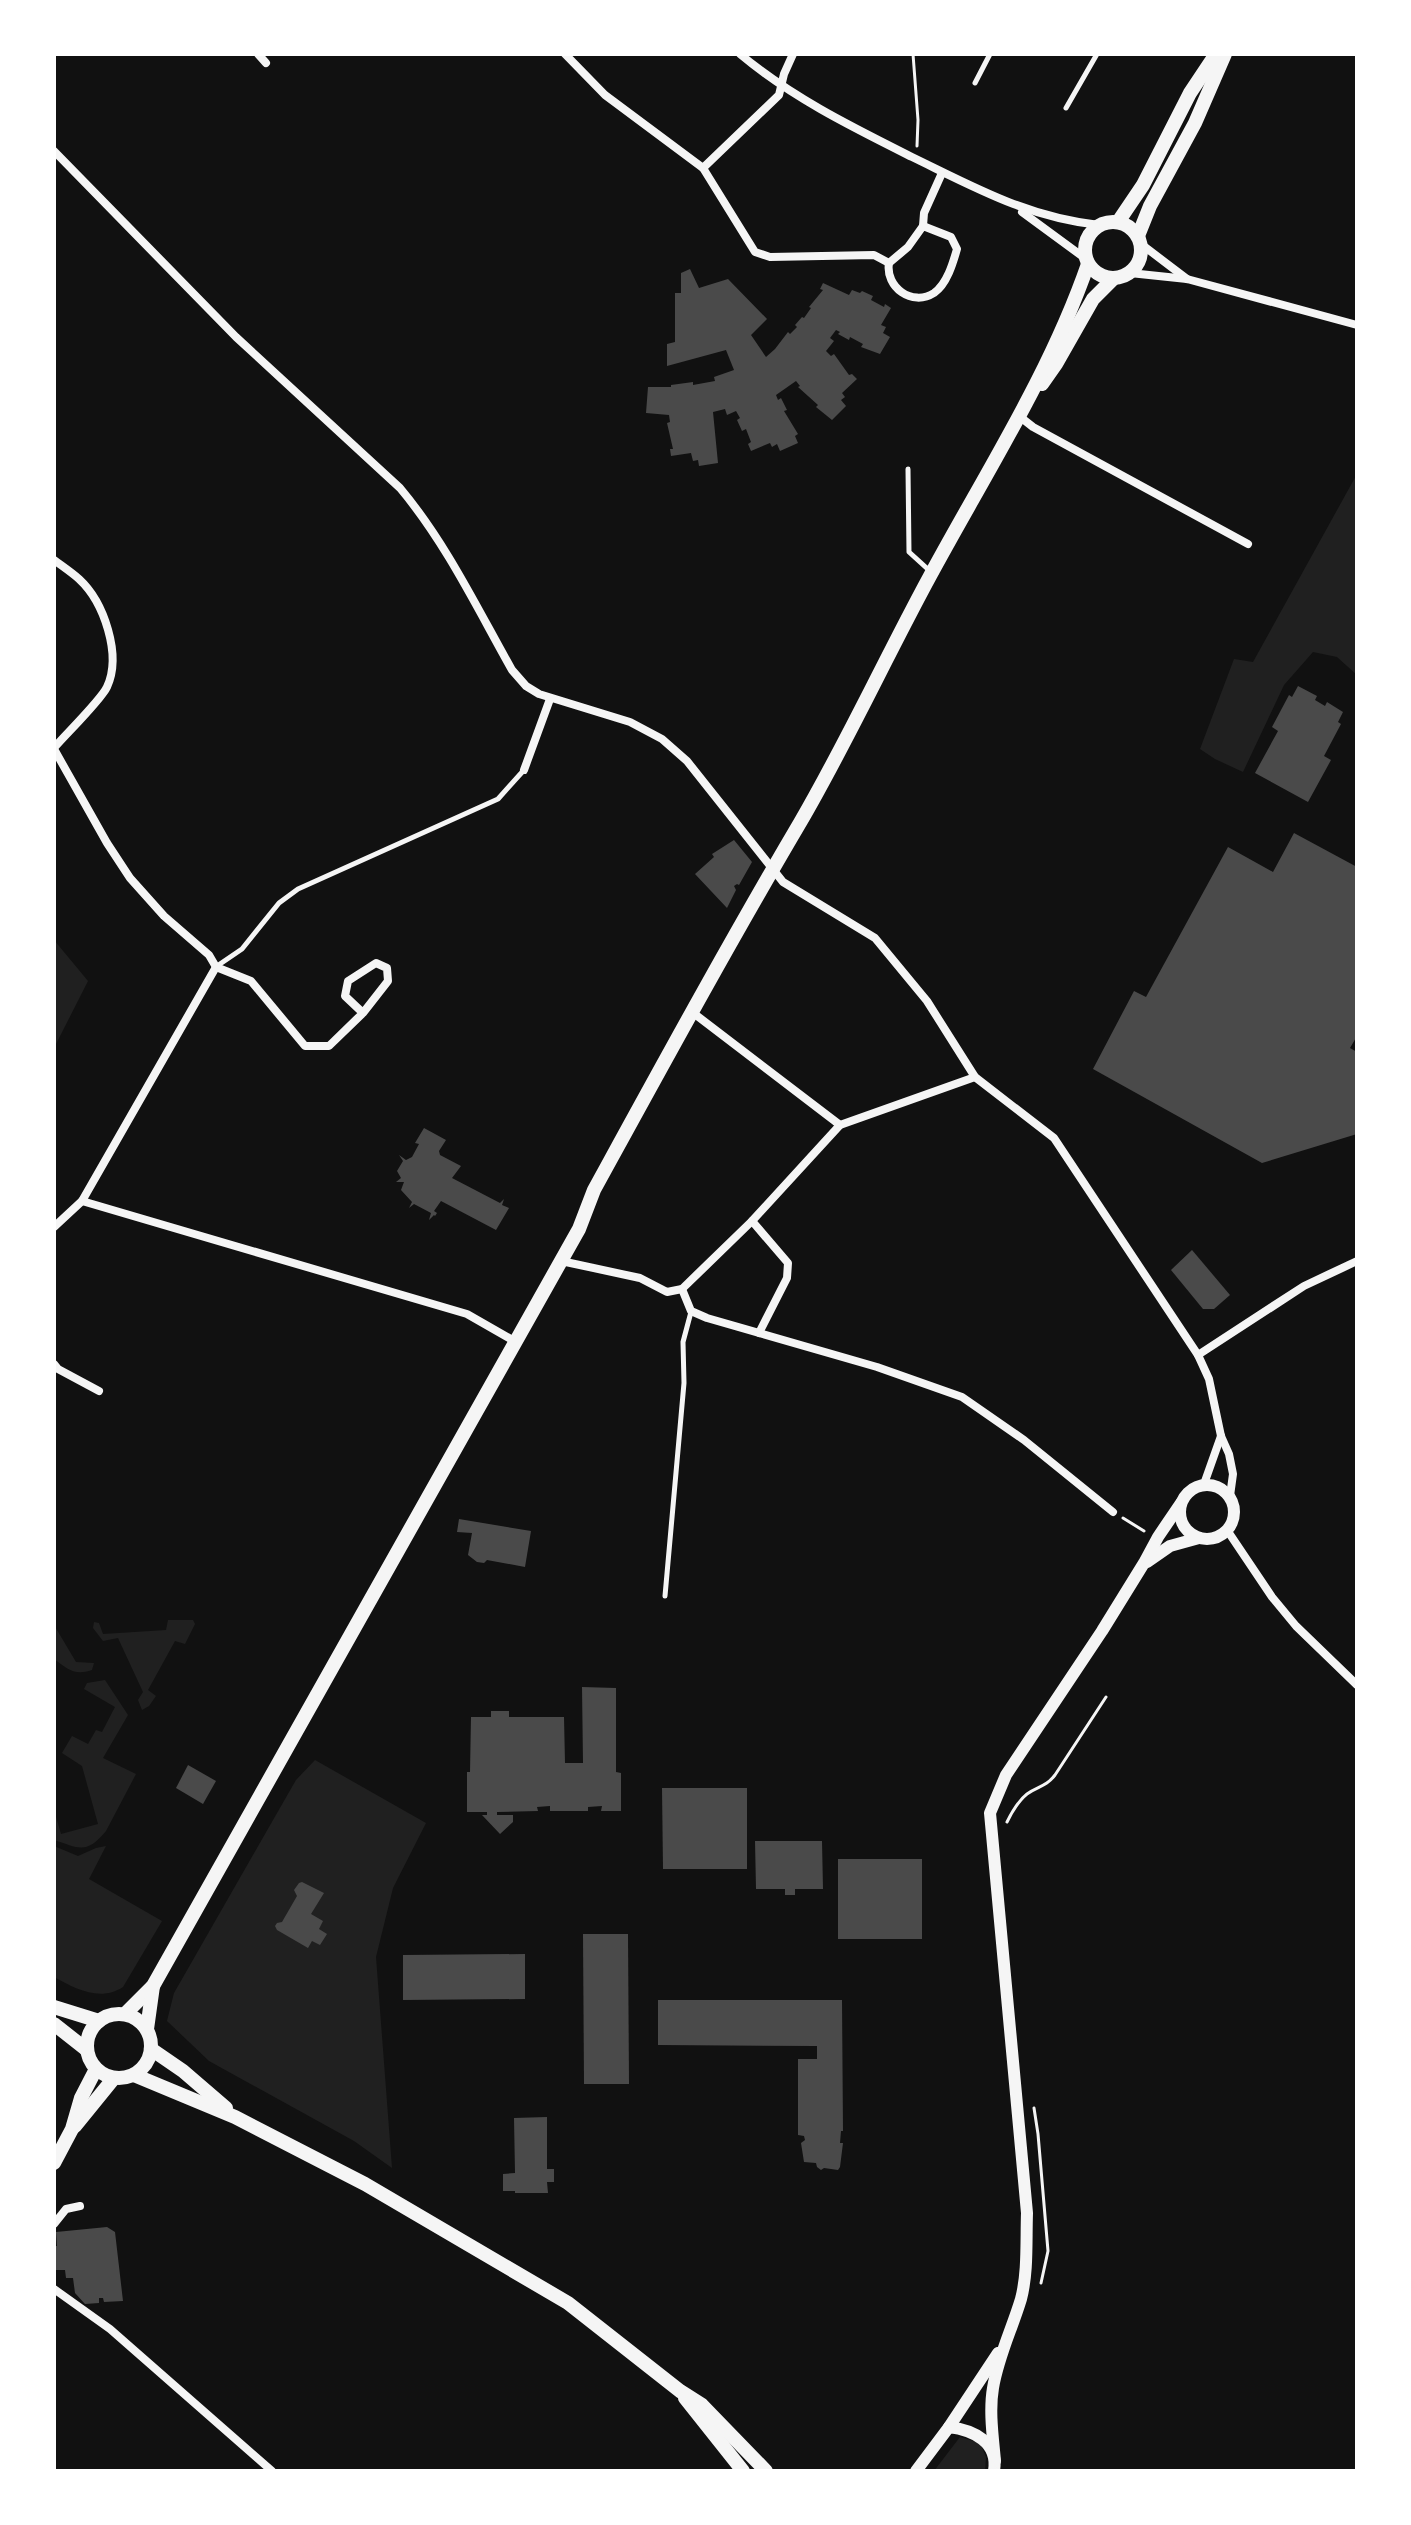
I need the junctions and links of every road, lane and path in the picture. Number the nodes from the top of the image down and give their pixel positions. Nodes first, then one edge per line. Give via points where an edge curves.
1 (258, 54) edge
2 (565, 54) edge
3 (740, 54) edge
4 (793, 54) edge
5 (913, 54) edge
6 (990, 54) edge
7 (1097, 54) edge
8 (1216, 54) edge
9 (1225, 54) edge
10 (266, 63) dead end
11 (975, 83) dead end
12 (783, 87) junction
13 (1066, 108) dead end
14 (54, 151) edge
15 (916, 159) junction
16 (703, 168) junction
17 (942, 173) junction
18 (1014, 207) junction
19 (1118, 222) junction
20 (1099, 225) junction
21 (923, 226) junction
22 (1140, 240) junction
23 (1087, 262) junction
24 (889, 263) junction
25 (1130, 273) junction
26 (1114, 278) junction
27 (1187, 279) junction
28 (1357, 325) edge
29 (1019, 416) junction
30 (908, 469) dead end
31 (1248, 544) dead end
32 (54, 560) edge
33 (932, 573) junction
34 (550, 699) junction
35 (54, 748) edge
36 (524, 770) joint
37 (773, 868) junction
38 (216, 967) junction
39 (692, 1012) junction
40 (363, 1013) junction
41 (975, 1077) junction
42 (840, 1125) junction
43 (82, 1201) junction
44 (752, 1221) junction
45 (54, 1227) edge
46 (561, 1261) junction
47 (1357, 1261) edge
48 (682, 1289) junction
49 (691, 1311) junction
50 (759, 1333) junction
51 (516, 1342) junction
52 (1198, 1355) junction
53 (54, 1364) edge
54 (99, 1391) dead end
55 (1221, 1436) junction
56 (1204, 1484) junction
57 (1230, 1496) junction
58 (1181, 1503) junction
59 (1113, 1512) joint
60 (1227, 1530) junction
61 (1158, 1537) junction
62 (1199, 1538) junction
63 (1144, 1563) junction
64 (665, 1596) dead end
65 (1357, 1685) edge
66 (1106, 1697) dead end
67 (1007, 1832) dead end
68 (153, 1986) junction
69 (54, 2007) edge
70 (125, 2014) junction
71 (99, 2021) junction
72 (54, 2024) edge
73 (147, 2029) junction
74 (151, 2049) junction
75 (87, 2050) junction
76 (96, 2069) junction
77 (134, 2075) junction
78 (114, 2078) junction
79 (1032, 2099) dead end
80 (235, 2117) junction
81 (72, 2129) junction
82 (54, 2163) edge
83 (80, 2206) dead end
84 (54, 2224) edge
85 (54, 2289) edge
86 (1039, 2290) dead end
87 (1004, 2344) junction
88 (680, 2391) junction
89 (949, 2427) junction
90 (994, 2466) edge
91 (272, 2471) edge
92 (743, 2471) edge
93 (766, 2471) edge
94 (916, 2471) edge

1 - 10 street
2 - 16 street via 605,95
3 - 12 street
4 - 12 street
5 - 15 path
6 - 11 lane
7 - 13 lane
8 - 19 main road
9 - 22 main road via 1150,206
12 - 15 street
12 - 16 street
14 - 34 street via 236,337 400,488 447,553 512,670 526,686
15 - 17 street
16 - 24 street via 755,252 770,257 874,255
17 - 18 street
17 - 21 street
18 - 20 street
18 - 23 street
19 - 20 main road
19 - 22 main road
20 - 23 main road via 1087,240
21 - 24 street
21 - 24 street via 951,237 957,249 937,291 924,298 894,287
22 - 25 main road via 1140,260
22 - 27 street
23 - 26 main road via 1099,275
23 - 29 main road via 1079,292
25 - 26 main road
25 - 27 street
26 - 29 main road via 1093,299
27 - 28 street
29 - 31 street
29 - 33 main road
30 - 33 lane via 909,552
32 - 35 street via 93,595 111,646 112,670 107,690
33 - 37 main road
34 - 36 street
34 - 37 street via 630,722 662,739 687,761
35 - 38 street via 130,878
36 - 38 lane via 498,799 298,889 279,903 242,949
37 - 39 main road
37 - 41 street via 783,882 875,938 927,1001
38 - 40 street via 251,981 305,1046 329,1046
38 - 43 street
39 - 42 street
39 - 46 main road
40 - 40 street via 345,996 348,981 376,963 387,968 388,981
41 - 42 street
41 - 52 street via 1054,1138
42 - 44 street
43 - 45 street
43 - 51 street via 467,1314
44 - 48 street
44 - 50 street via 788,1263 787,1278
46 - 48 street via 640,1278 667,1292
46 - 51 main road
47 - 52 street via 1304,1286
48 - 49 street
49 - 50 street
49 - 64 lane via 683,1342
50 - 59 street via 962,1397
51 - 68 main road
52 - 55 street via 1209,1379
53 - 54 street
55 - 56 street
55 - 57 street via 1233,1474
56 - 57 street via 1218,1486
56 - 58 street via 1190,1490
57 - 60 street via 1234,1513
58 - 61 street
58 - 62 street via 1185,1528
59 - 61 path
60 - 62 street via 1214,1538
60 - 65 street via 1296,1626
61 - 63 street
62 - 63 street via 1170,1546
63 - 87 street via 1006,1775 990,1813 1027,2213 1022,2295
66 - 67 path via 1047,1785 1015,1807
68 - 70 main road
68 - 73 main road
69 - 71 main road
70 - 71 main road
70 - 73 main road
71 - 75 main road
72 - 75 main road
73 - 74 main road
74 - 77 main road via 146,2064
74 - 80 main road
75 - 76 main road
76 - 78 main road
76 - 81 main road
77 - 78 main road
77 - 80 main road
78 - 81 main road
79 - 86 path via 1048,2251
80 - 88 main road via 365,2184 568,2303
81 - 82 main road
83 - 84 street via 66,2209
85 - 91 street via 110,2329
87 - 89 street
87 - 90 street via 992,2389
88 - 92 main road
88 - 93 main road via 711,2413
89 - 90 street via 976,2433 988,2444
89 - 94 street

